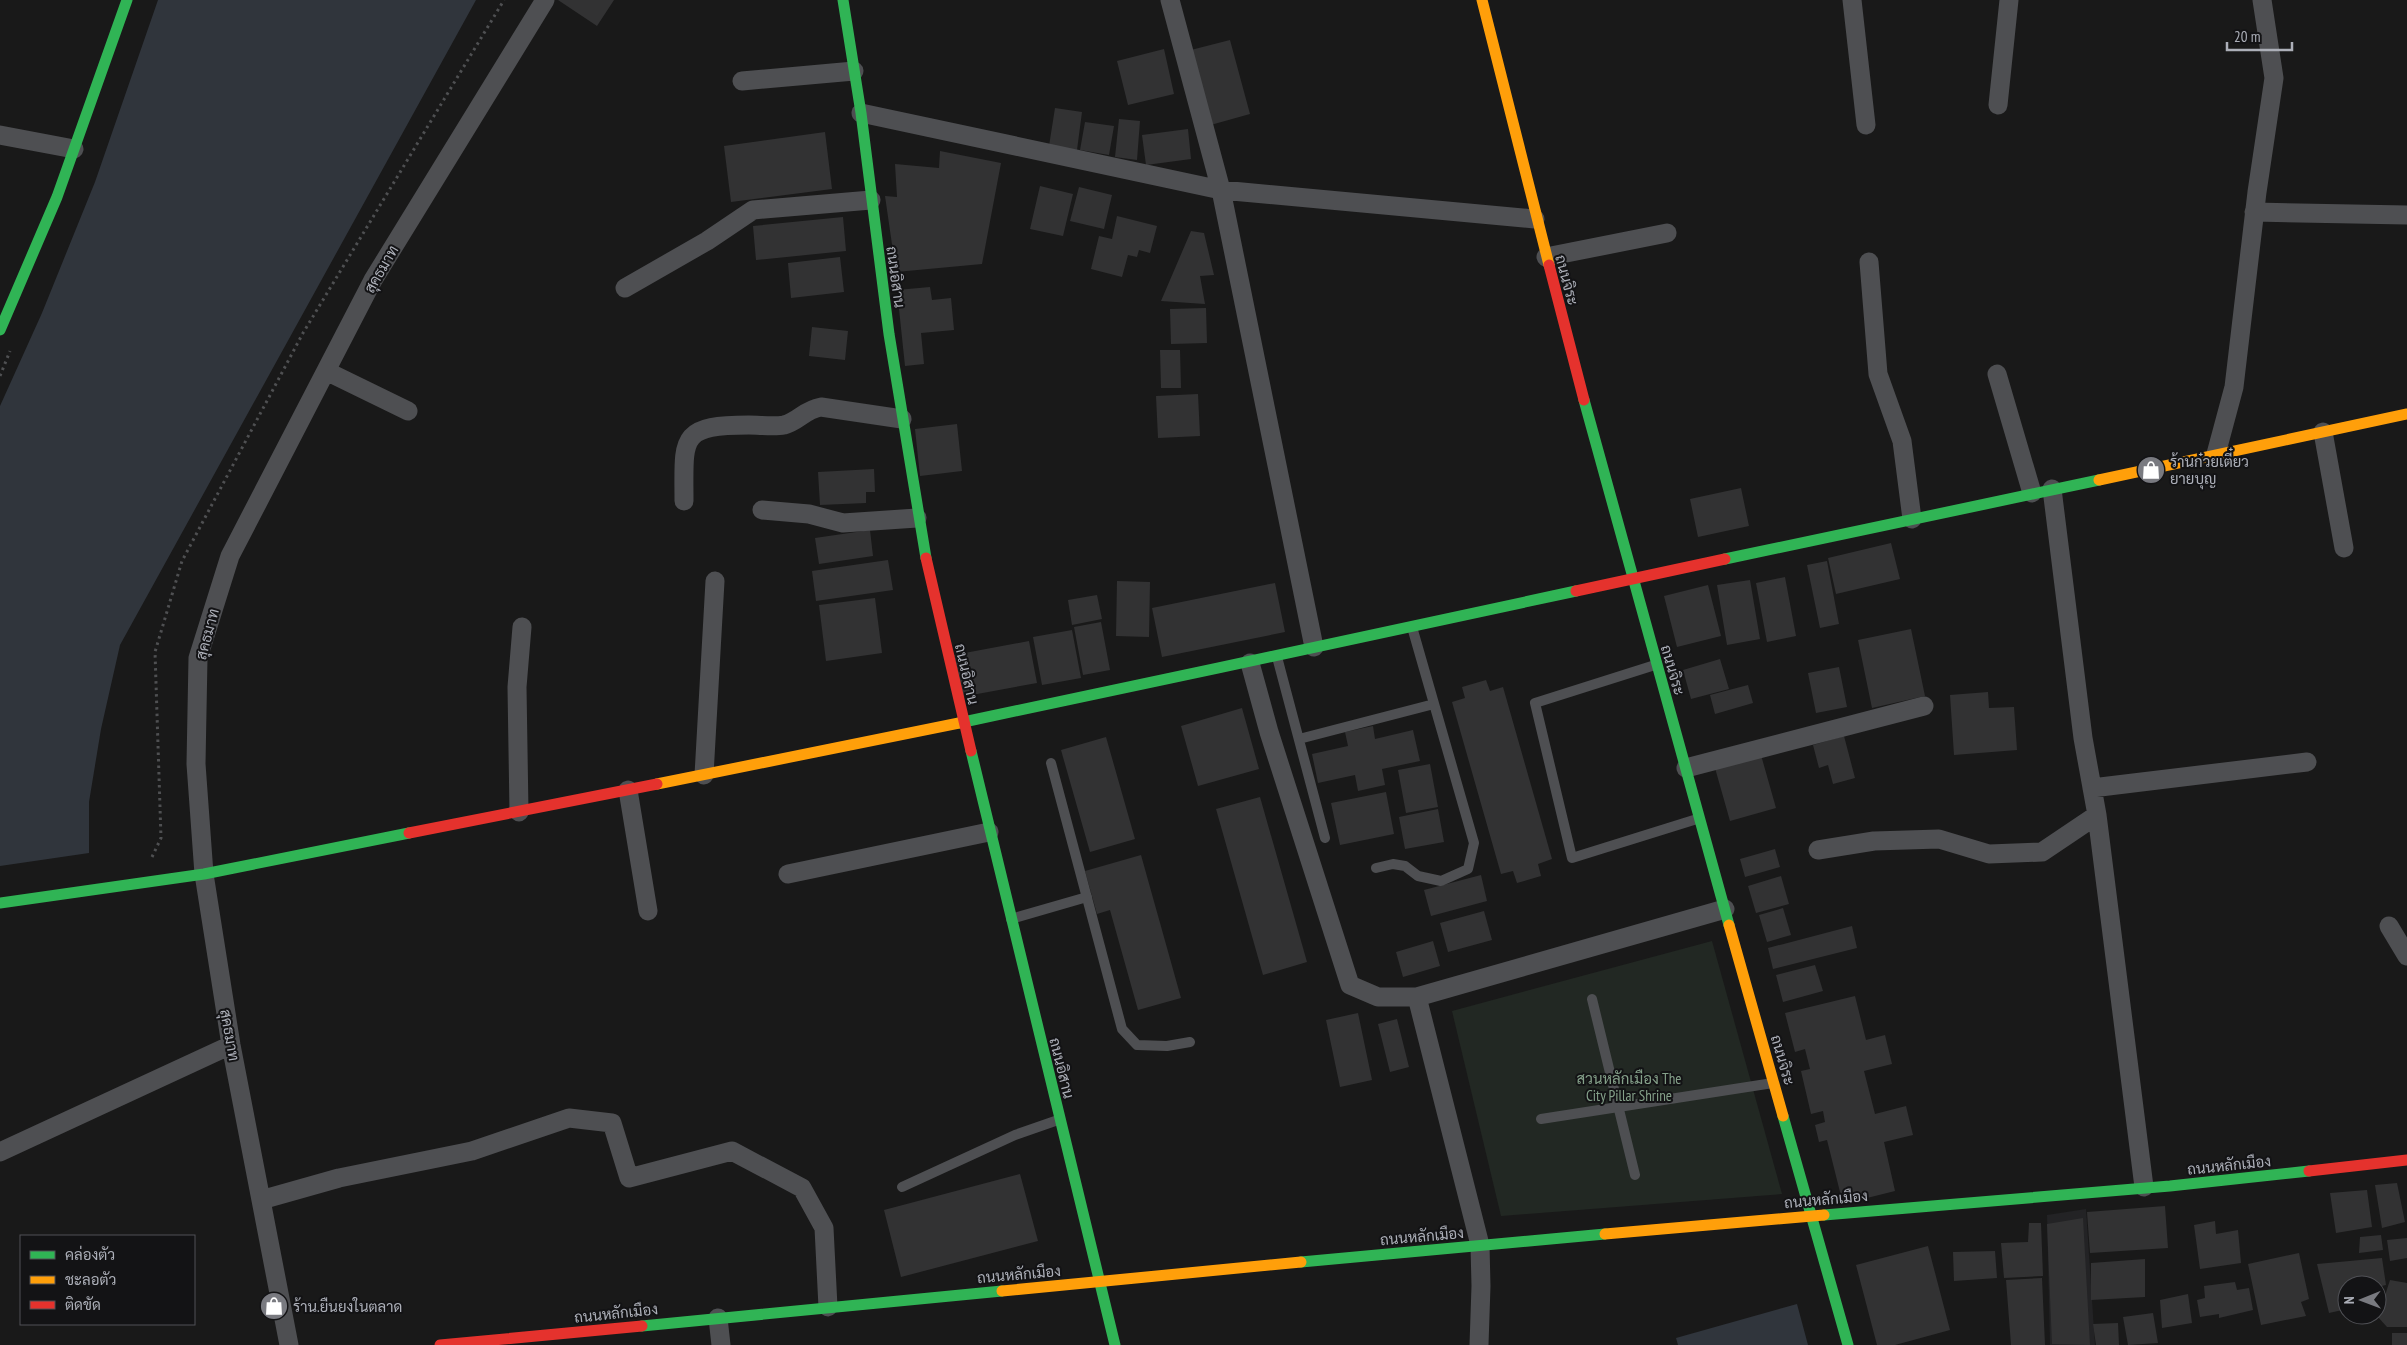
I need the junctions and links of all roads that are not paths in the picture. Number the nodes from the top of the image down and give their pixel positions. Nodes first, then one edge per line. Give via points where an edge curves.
1 (127, 0) edge
2 (545, 0) edge
3 (844, 0) edge
4 (1170, 0) edge
5 (1482, 0) edge
6 (1852, 0) edge
7 (2009, 0) edge
8 (2262, 0) edge
9 (854, 71) junction
10 (742, 81) dead end
11 (1998, 105) dead end
12 (861, 113) junction
13 (1866, 124) dead end
14 (0, 135) edge
15 (74, 149) junction
16 (1221, 190) junction
17 (870, 200) junction
18 (2254, 212) junction
19 (2407, 215) edge
20 (1535, 218) junction
21 (1666, 233) dead end
22 (1546, 256) junction
23 (1869, 262) dead end
24 (625, 288) dead end
25 (0, 330) edge
26 (326, 371) junction
27 (1997, 374) dead end
28 (408, 411) dead end
29 (2407, 414) edge
30 (902, 419) junction
31 (2323, 432) junction
32 (2216, 454) junction
33 (2052, 489) junction
34 (2032, 494) junction
35 (684, 501) dead end
36 (762, 510) dead end
37 (917, 518) junction
38 (1912, 519) junction
39 (2344, 548) dead end
40 (1632, 579) junction
41 (715, 581) dead end
42 (522, 627) dead end
43 (1412, 627) junction
44 (1314, 647) junction
45 (1277, 656) junction
46 (1250, 663) junction
47 (1656, 665) junction
48 (1434, 704) junction
49 (1924, 706) dead end
50 (963, 722) junction
51 (1299, 739) junction
52 (2307, 762) dead end
53 (1052, 763) dead end
54 (1686, 768) junction
55 (704, 775) junction
56 (2092, 788) junction
57 (628, 790) junction
58 (519, 812) junction
59 (2097, 814) junction
60 (1698, 819) junction
61 (990, 832) junction
62 (1325, 838) dead end
63 (1818, 850) dead end
64 (1376, 868) dead end
65 (204, 874) junction
66 (788, 874) dead end
67 (1087, 898) junction
68 (0, 903) edge
69 (1725, 908) junction
70 (648, 911) dead end
71 (1010, 919) junction
72 (2389, 926) dead end
73 (2407, 956) edge
74 (1417, 997) junction
75 (1592, 999) dead end
76 (1190, 1042) dead end
77 (231, 1045) junction
78 (1774, 1083) junction
79 (1620, 1107) junction
80 (1541, 1119) dead end
81 (1059, 1120) junction
82 (0, 1152) edge
83 (2407, 1160) edge
84 (1635, 1175) dead end
85 (902, 1187) dead end
86 (2144, 1187) junction
87 (261, 1200) junction
88 (1812, 1216) junction
89 (1480, 1245) junction
90 (1098, 1282) junction
91 (828, 1307) junction
92 (718, 1318) junction
93 (289, 1345) edge
94 (440, 1345) edge
95 (721, 1345) edge
96 (1115, 1345) edge
97 (1479, 1345) edge
98 (1848, 1345) edge

1 - 15 street
2 - 26 street, สุคธมาท via 373,280
3 - 9 street, ถนนอิสาน
4 - 16 street
5 - 20 street, ถนนจิระ
6 - 13 street
7 - 11 street
8 - 18 street via 2274,78
9 - 10 street
9 - 12 street, ถนนอิสาน
12 - 16 street
12 - 17 street, ถนนอิสาน
14 - 15 street
15 - 25 street
16 - 20 street
16 - 44 street
17 - 24 street via 753,210 686,254
17 - 30 street, ถนนอิสาน
18 - 19 street
18 - 32 street via 2234,386
20 - 22 street, ถนนจิระ
21 - 22 street
22 - 40 street, ถนนจิระ
23 - 38 street via 1878,374 1902,441
26 - 28 street
26 - 65 street, สุคธมาท via 230,556 198,658 196,764
27 - 34 street
29 - 31 street
30 - 35 street via 821,407 808,409 783,425 730,425 703,429 689,437 684,449
30 - 37 street, ถนนอิสาน
31 - 32 street
31 - 39 street
32 - 33 street
33 - 34 street
33 - 56 street
34 - 38 street
36 - 37 street via 809,514 843,523
37 - 50 street, ถนนอิสาน
38 - 40 street
40 - 43 street
40 - 47 street, ถนนจิระ
41 - 55 street
42 - 58 street via 516,687
43 - 44 street
43 - 48 lane
44 - 45 street
45 - 46 street
45 - 51 lane
46 - 50 street
46 - 74 street via 1350,985 1378,997
47 - 54 street, ถนนจิระ
47 - 60 lane via 1536,703 1572,858
48 - 51 lane
48 - 64 lane via 1474,844 1468,869 1441,881 1418,876 1405,866 1392,864
49 - 54 street
50 - 55 street
50 - 61 street, ถนนอิสาน
51 - 62 lane
52 - 56 street
53 - 67 lane
54 - 60 street, ถนนจิระ
55 - 57 street
56 - 59 street
57 - 58 street
57 - 70 street
58 - 65 street
59 - 63 street via 2042,852 1989,854 1939,839 1874,841
59 - 86 street
60 - 69 street, ถนนจิระ
61 - 66 street
61 - 71 street, ถนนอิสาน
65 - 68 street
65 - 77 street, สุคธมาท
67 - 71 lane
67 - 76 lane via 1122,1029 1138,1045 1167,1046
69 - 74 street
69 - 78 street, ถนนจิระ
71 - 81 street, ถนนอิสาน
72 - 73 street
74 - 89 street
75 - 79 lane
77 - 82 street
77 - 87 street, สุคธมาท
78 - 79 lane
78 - 88 street, ถนนจิระ
79 - 80 lane
79 - 84 lane
81 - 85 lane via 1015,1135
81 - 90 street, ถนนอิสาน
83 - 86 street, ถนนหลักเมือง
86 - 88 street, ถนนหลักเมือง
87 - 91 street via 339,1178 472,1150 569,1118 612,1123 629,1178 732,1151 802,1188 824,1228
87 - 93 street, สุคธมาท
88 - 89 street, ถนนหลักเมือง
88 - 98 street, ถนนจิระ
89 - 90 street, ถนนหลักเมือง
89 - 97 street
90 - 91 street, ถนนหลักเมือง
90 - 96 street, ถนนอิสาน
91 - 92 street, ถนนหลักเมือง
92 - 94 street, ถนนหลักเมือง
92 - 95 street

